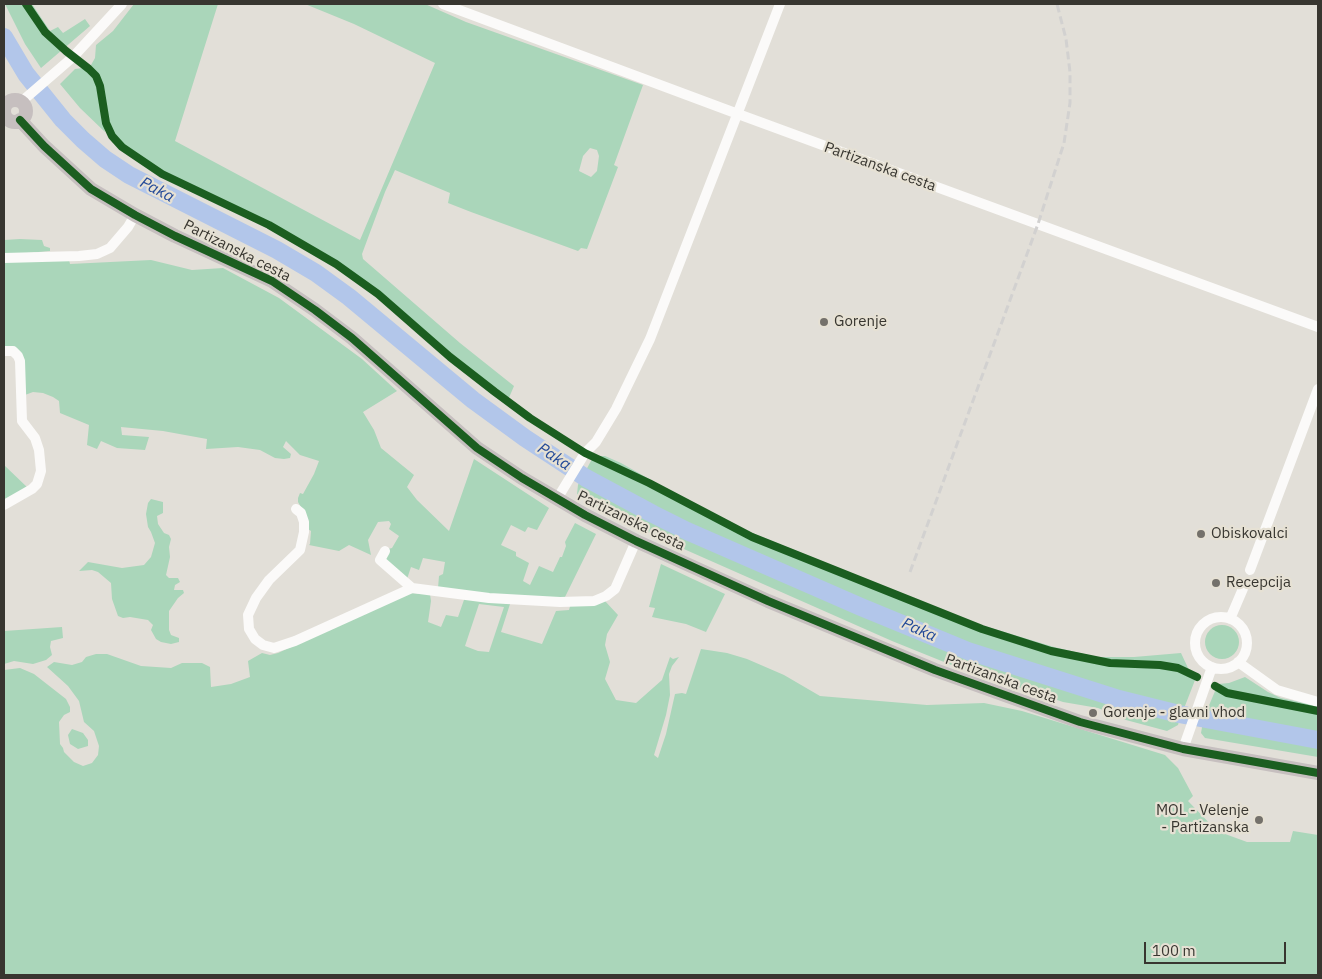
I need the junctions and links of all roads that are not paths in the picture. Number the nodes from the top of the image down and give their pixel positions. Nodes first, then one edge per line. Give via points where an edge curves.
1 (122, 4) edge
2 (443, 4) edge
3 (780, 4) edge
4 (16, 99) edge
5 (738, 114) junction
6 (10, 119) edge
7 (135, 215) junction
8 (4, 258) edge
9 (1318, 327) edge
10 (4, 351) edge
11 (1318, 388) edge
12 (557, 499) junction
13 (4, 504) edge
14 (296, 509) dead end
15 (636, 541) junction
16 (385, 552) dead end
17 (1250, 570) dead end
18 (1245, 584) dead end
19 (412, 588) junction
20 (1230, 619) junction
21 (1238, 662) junction
22 (1212, 667) junction
23 (1318, 702) edge
24 (1182, 749) junction
25 (1318, 773) edge

1 - 4 street via 52,76
2 - 5 street, Partizanska cesta
3 - 5 street
4 - 6 main road via 5,108
4 - 6 main road via 26,111 23,118
5 - 9 street, Partizanska cesta
5 - 12 street via 650,339 616,409
6 - 7 main road, Partizanska cesta via 92,189
7 - 8 street via 110,248 97,254
7 - 12 main road, Partizanska cesta via 272,281 352,338 477,448
10 - 13 street via 13,351 20,362 22,421 35,438 41,471 32,489
11 - 17 street
12 - 15 main road, Partizanska cesta
14 - 19 street via 304,522 300,550 269,580 248,615 249,629 262,645 274,648 285,645
15 - 19 street, Partizanska cesta via 615,588 594,600 560,602 489,598
15 - 24 main road, Partizanska cesta via 768,601 935,670 1080,722
16 - 19 street via 380,560
18 - 20 street
20 - 21 street via 1240,626 1246,637 1246,651
20 - 22 street via 1209,621 1196,636 1199,656
21 - 22 street via 1226,669
21 - 23 street via 1277,690
22 - 24 street
24 - 25 main road, Partizanska cesta

